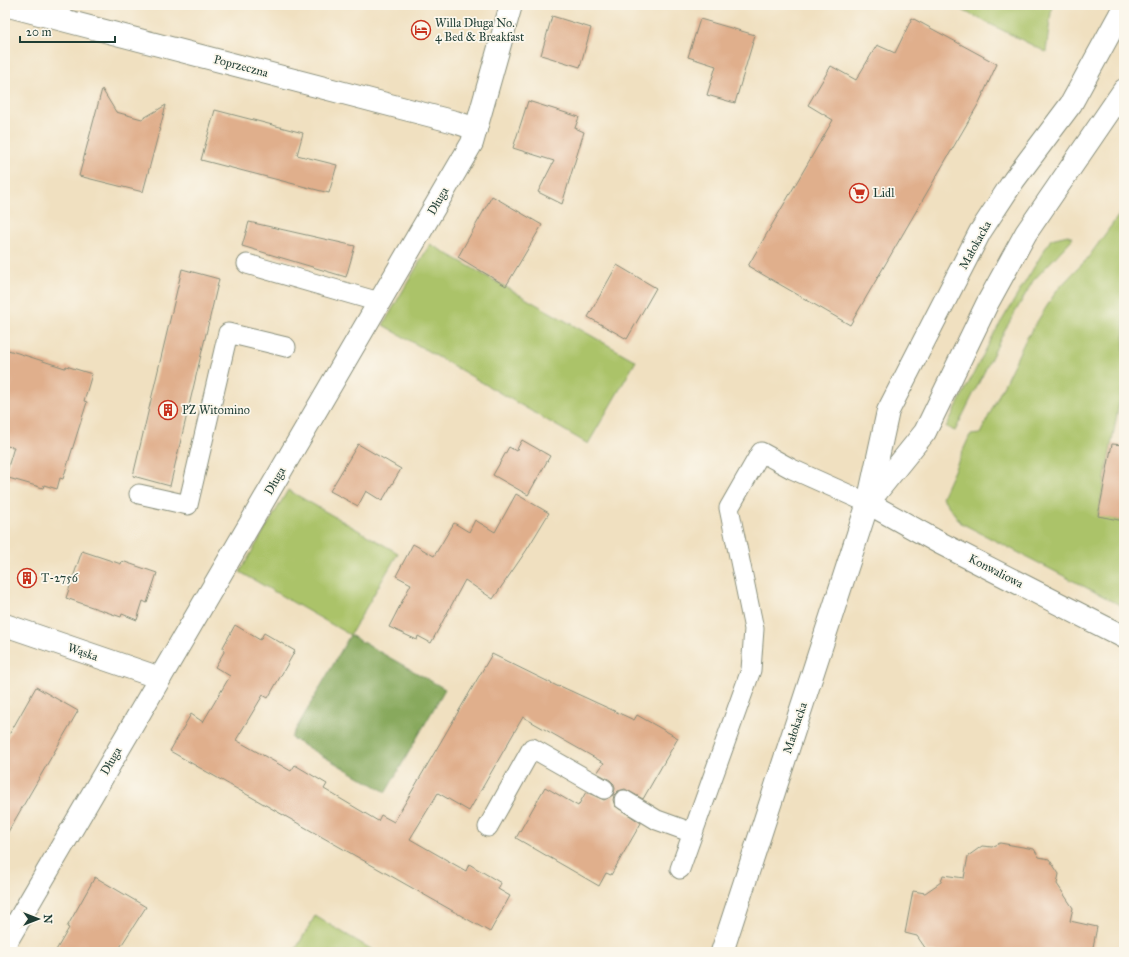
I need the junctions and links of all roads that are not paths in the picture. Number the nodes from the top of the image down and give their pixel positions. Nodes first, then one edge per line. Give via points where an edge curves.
1 (5, 5) edge
2 (511, 5) edge
3 (1124, 7) edge
4 (1124, 90) edge
5 (476, 129) junction
6 (247, 264) dead end
7 (379, 302) junction
8 (286, 347) dead end
9 (139, 494) dead end
10 (868, 503) junction
11 (5, 625) edge
12 (1124, 637) edge
13 (160, 678) junction
14 (604, 789) dead end
15 (624, 800) dead end
16 (488, 827) dead end
17 (693, 833) junction
18 (680, 869) dead end
19 (5, 944) edge
20 (722, 952) edge

1 - 5 street, Poprzeczna
2 - 5 street, Długa
3 - 10 street, Małokacka via 1071,104 1014,180 980,232 888,411
4 - 10 street, Małokacka via 1026,234 987,304 925,432
5 - 7 street, Długa via 472,143
6 - 7 lane
7 - 13 street, Długa
8 - 9 lane via 228,333 188,505
10 - 12 street, Konwaliowa via 938,542
10 - 17 lane via 792,469 761,452 730,508 754,629 751,670
10 - 20 street, Małokacka
11 - 13 street, Wąska
13 - 19 street, Długa
14 - 16 lane via 532,748
15 - 17 lane via 657,820
17 - 18 lane

